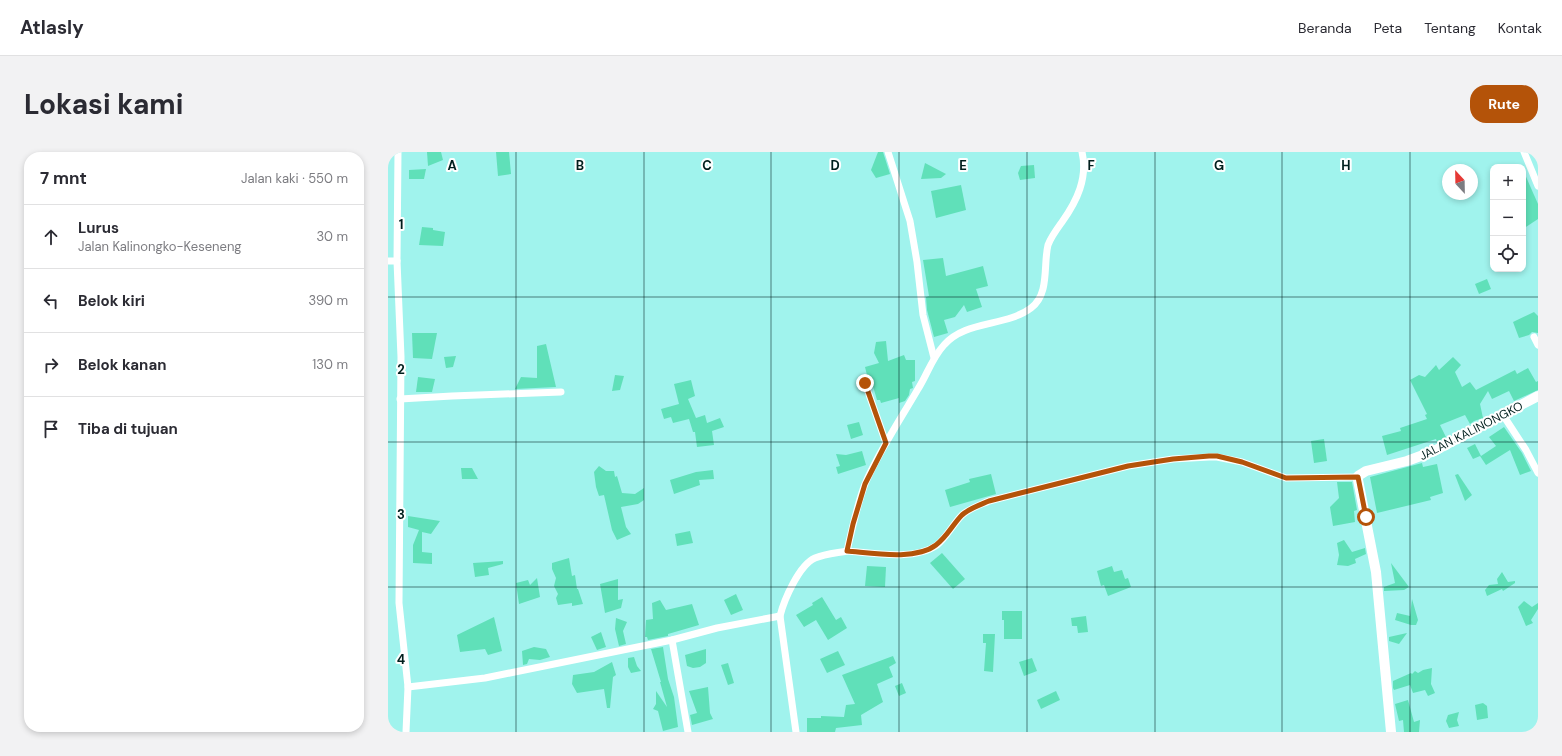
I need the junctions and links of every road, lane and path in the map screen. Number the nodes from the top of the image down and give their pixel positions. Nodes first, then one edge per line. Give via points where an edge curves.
1 (398, 152) edge
2 (888, 152) edge
3 (1082, 152) edge
4 (1524, 152) edge
5 (1538, 186) edge
6 (388, 261) edge
7 (397, 261) junction
8 (1534, 337) dead end
9 (1538, 345) edge
10 (934, 358) junction
11 (865, 383) dead end
12 (561, 392) dead end
13 (1538, 396) edge
14 (400, 399) junction
15 (1503, 415) junction
16 (886, 443) junction
17 (1538, 473) edge
18 (1358, 477) junction
19 (847, 551) junction
20 (780, 616) junction
21 (672, 640) junction
22 (408, 687) junction
23 (406, 732) edge
24 (688, 732) edge
25 (796, 732) edge
26 (1392, 732) edge

1 - 7 street
2 - 10 street via 910,221 923,315
3 - 10 street via 1084,166 1080,190 1048,245 1043,291 1037,303 1020,314 955,335
4 - 5 street
6 - 7 street
7 - 14 street
8 - 9 street
10 - 16 street via 919,389
11 - 16 street
12 - 14 street
13 - 15 street, JALAN KALINONGKO
14 - 22 street via 399,603
15 - 17 street
15 - 18 street, JALAN KALINONGKO via 1434,451 1366,471
16 - 19 street via 865,484
18 - 19 street via 1286,478 1229,458 1209,456 1173,459 1128,466 989,501 964,514 937,545 927,550 890,555
18 - 26 street via 1376,572
19 - 20 street via 823,555 810,561 789,591
20 - 21 street
20 - 25 street
21 - 22 street via 485,678
21 - 24 street
22 - 23 street

